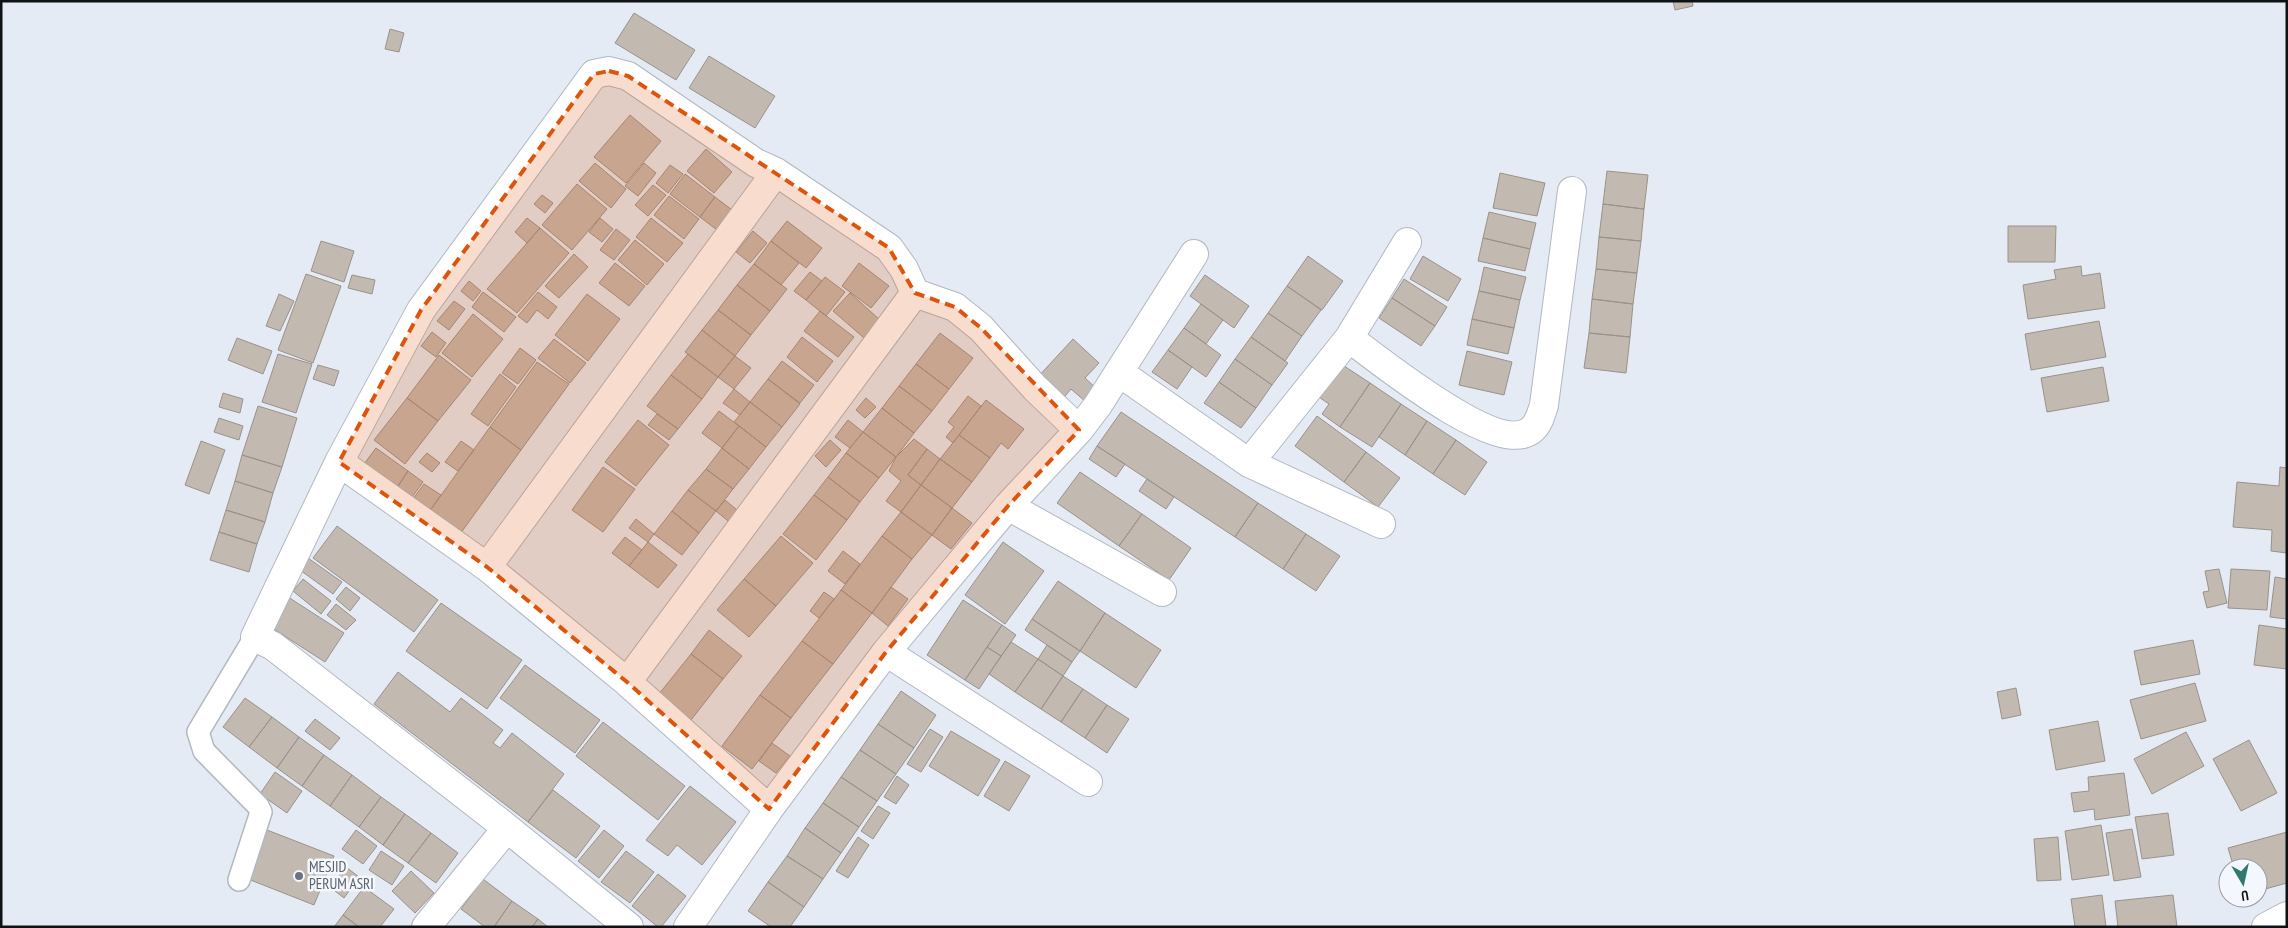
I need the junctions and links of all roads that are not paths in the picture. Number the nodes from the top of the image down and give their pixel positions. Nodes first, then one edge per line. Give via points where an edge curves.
1 (776, 172) junction
2 (1572, 191) dead end
3 (1407, 242) dead end
4 (1194, 254) dead end
5 (916, 294) junction
6 (1349, 338) junction
7 (1120, 373) junction
8 (1079, 430) junction
9 (339, 462) junction
10 (1249, 463) junction
11 (1008, 506) junction
12 (1381, 524) dead end
13 (487, 567) junction
14 (1162, 592) dead end
15 (256, 637) junction
16 (886, 652) junction
17 (627, 682) junction
18 (1088, 782) dead end
19 (769, 809) junction
20 (507, 828) junction
21 (239, 880) dead end
22 (2287, 916) edge
23 (426, 927) edge
24 (629, 927) edge
25 (688, 927) edge
26 (2266, 927) edge

1 - 5 street via 889,248
1 - 9 street via 756,163 628,76 609,71 594,74 420,310
1 - 13 street
2 - 6 street via 1544,405 1538,424 1529,432 1513,436 1482,427 1445,407
3 - 6 street
4 - 7 street
5 - 8 street via 955,307 981,328 1035,388
5 - 17 street
6 - 10 street
7 - 8 street
7 - 10 street
8 - 11 street
9 - 13 street
9 - 15 street
10 - 12 street
11 - 14 street
11 - 16 street
13 - 17 street
15 - 20 street via 273,646
15 - 21 lane via 198,732 204,751 261,812
16 - 18 street
16 - 19 street
17 - 19 street
19 - 25 street
20 - 23 street
20 - 24 street
22 - 26 street

